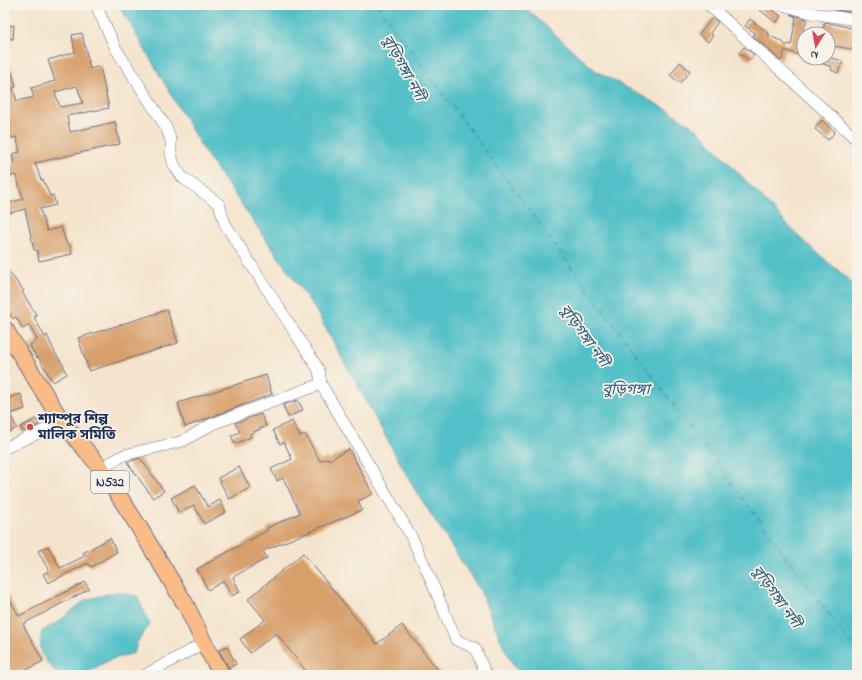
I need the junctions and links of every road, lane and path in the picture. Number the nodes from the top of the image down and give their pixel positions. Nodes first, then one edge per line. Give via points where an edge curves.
1 (96, 5) edge
2 (709, 5) edge
3 (783, 5) edge
4 (857, 20) edge
5 (857, 140) edge
6 (5, 329) edge
7 (321, 384) junction
8 (62, 422) junction
9 (5, 448) edge
10 (101, 468) junction
11 (204, 643) junction
12 (145, 675) edge
13 (222, 675) edge
14 (486, 675) edge

1 - 7 street via 116,49 166,128 171,141 174,165 182,177 219,204 225,224 319,370
2 - 5 street
3 - 4 street via 811,13
6 - 8 highway, N532
7 - 10 street via 212,424 183,441 124,455
7 - 14 street via 410,536 456,640 475,648
8 - 9 street
8 - 10 highway, N532
10 - 11 highway, N532 via 187,607
11 - 12 street
11 - 13 highway, N532

